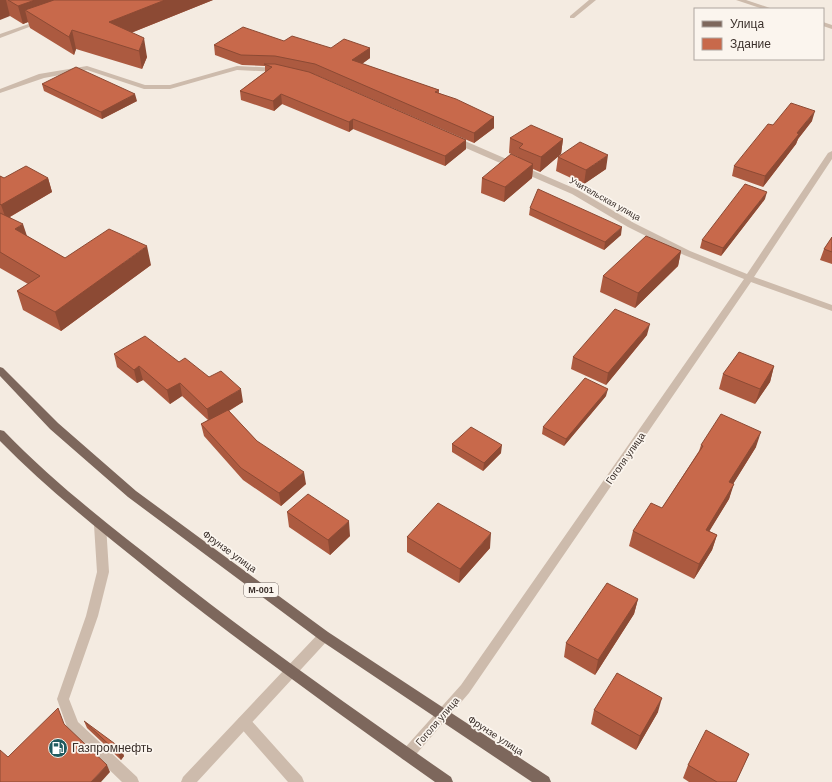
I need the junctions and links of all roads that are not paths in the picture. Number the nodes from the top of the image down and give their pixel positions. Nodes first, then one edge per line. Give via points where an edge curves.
1 (593, 0) edge
2 (739, 0) edge
3 (767, 8) edge
4 (572, 17) dead end
5 (49, 18) edge
6 (0, 36) edge
7 (284, 72) edge
8 (0, 91) edge
9 (451, 138) edge
10 (832, 153) edge
11 (749, 278) junction
12 (832, 308) edge
13 (0, 370) edge
14 (0, 434) edge
15 (100, 525) junction
16 (324, 636) junction
17 (291, 671) junction
18 (441, 715) junction
19 (244, 722) junction
20 (407, 755) junction
21 (132, 782) edge
22 (188, 782) edge
23 (297, 782) edge
24 (446, 782) edge
25 (544, 782) edge

1 - 4 street
2 - 3 street
5 - 6 street
7 - 8 street via 237,68 170,87 144,87 87,68 42,76
9 - 11 street, Учительская улица via 575,192 631,225 687,253
10 - 11 street, Гоголя улица
11 - 12 street, Учительская улица
11 - 18 street, Гоголя улица via 465,689
13 - 16 main road, Фрунзе улица / M-001 via 54,426 132,494
14 - 15 main road
15 - 17 main road
15 - 21 street via 103,572 92,616 62,699 73,726
16 - 17 street
16 - 18 main road, Фрунзе улица / M-001
17 - 19 street
17 - 20 main road
18 - 20 street, Гоголя улица
18 - 25 main road, Фрунзе улица / M-001
19 - 22 street
19 - 23 street
20 - 24 main road

